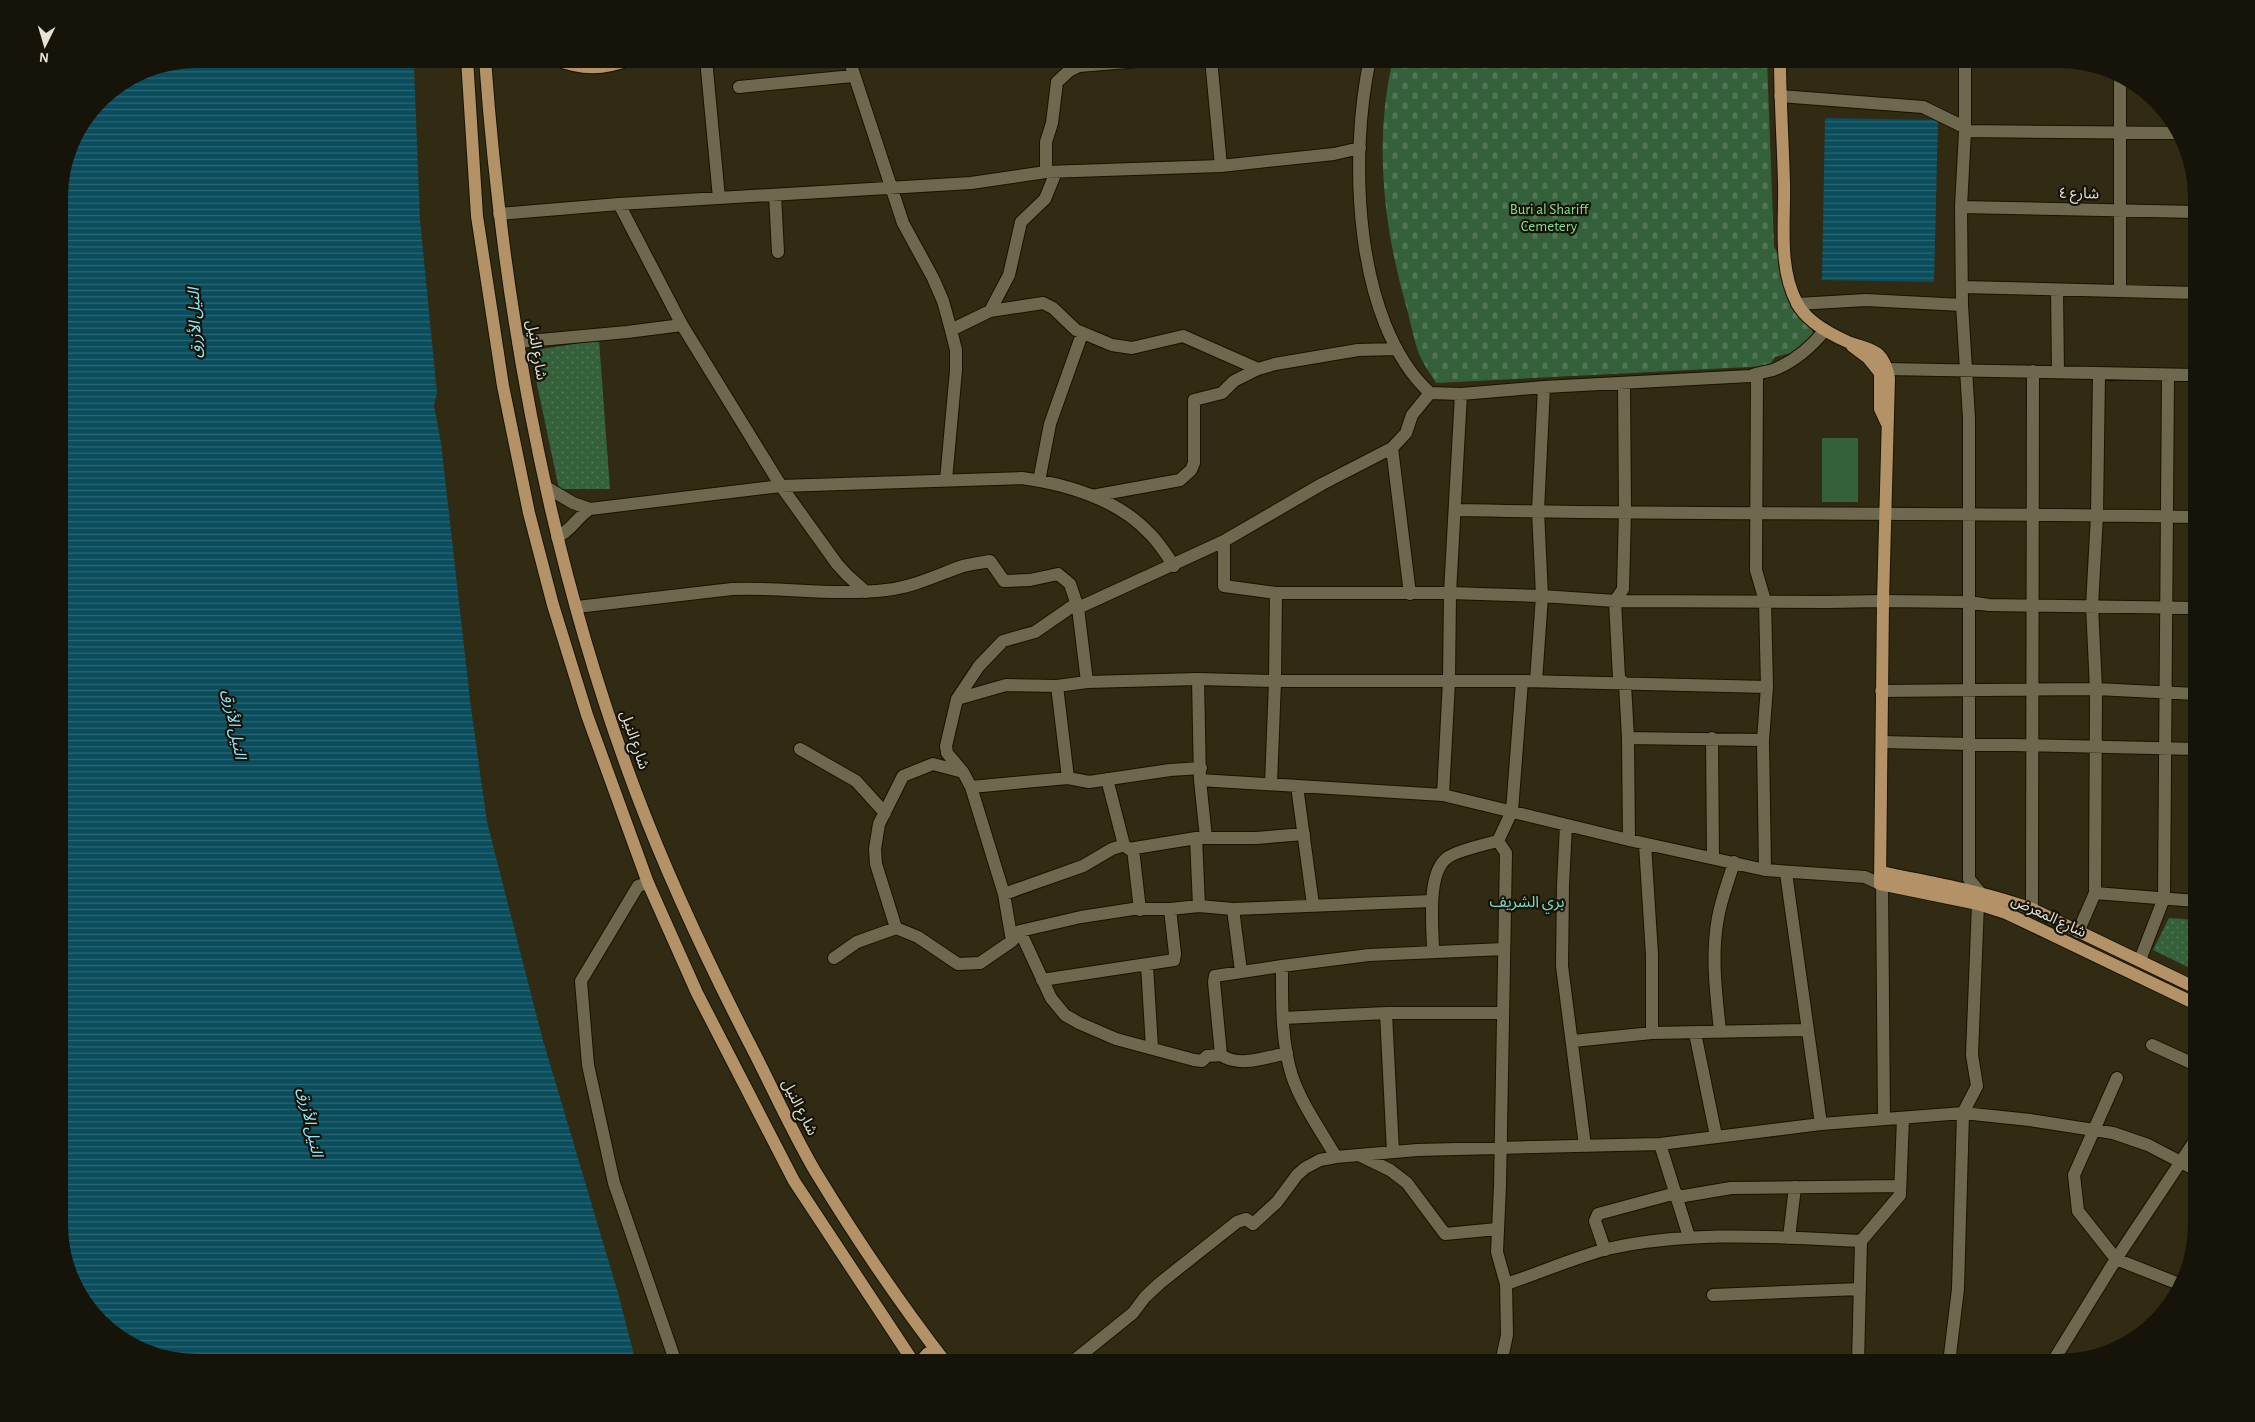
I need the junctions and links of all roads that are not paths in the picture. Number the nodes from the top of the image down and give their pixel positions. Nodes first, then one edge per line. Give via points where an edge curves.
1 (1211, 67) edge
2 (1369, 67) edge
3 (1780, 67) edge
4 (1965, 67) edge
5 (468, 68) edge
6 (486, 68) edge
7 (587, 68) edge
8 (602, 68) edge
9 (707, 68) edge
10 (851, 68) edge
11 (1076, 68) edge
12 (853, 76) junction
13 (2120, 83) edge
14 (739, 87) dead end
15 (1780, 96) junction
16 (1965, 129) junction
17 (2120, 131) junction
18 (2170, 133) edge
19 (1360, 148) junction
20 (1221, 166) junction
21 (1051, 172) junction
22 (891, 187) junction
23 (775, 195) junction
24 (719, 198) junction
25 (619, 204) junction
26 (1961, 206) junction
27 (2120, 210) junction
28 (2188, 212) edge
29 (499, 214) junction
30 (778, 252) dead end
31 (1962, 287) junction
32 (2056, 290) junction
33 (2120, 290) junction
34 (2188, 293) edge
35 (1797, 304) junction
36 (1962, 305) junction
37 (990, 311) junction
38 (682, 325) junction
39 (951, 330) junction
40 (1825, 330) junction
41 (1082, 334) junction
42 (518, 342) junction
43 (1848, 342) junction
44 (1397, 349) junction
45 (1258, 369) junction
46 (1887, 369) junction
47 (1967, 370) junction
48 (2033, 372) junction
49 (2058, 372) junction
50 (1758, 374) junction
51 (2099, 375) junction
52 (2168, 375) junction
53 (2188, 375) edge
54 (1624, 384) junction
55 (1544, 387) junction
56 (1430, 394) junction
57 (1460, 394) junction
58 (1888, 427) junction
59 (1392, 448) junction
60 (946, 480) junction
61 (1039, 480) junction
62 (781, 486) junction
63 (546, 487) junction
64 (1092, 496) junction
65 (590, 509) junction
66 (1455, 510) junction
67 (1538, 511) junction
68 (1625, 511) junction
69 (1886, 512) junction
70 (1757, 514) junction
71 (1970, 514) junction
72 (2033, 514) junction
73 (2097, 515) junction
74 (2167, 516) junction
75 (2188, 517) edge
76 (557, 537) junction
77 (1224, 541) junction
78 (1174, 566) junction
79 (866, 592) junction
80 (1276, 593) junction
81 (1450, 593) junction
82 (1410, 594) junction
83 (1542, 596) junction
84 (1883, 600) junction
85 (1615, 601) junction
86 (1765, 601) junction
87 (1969, 602) junction
88 (1078, 605) junction
89 (2032, 605) junction
90 (2092, 606) junction
91 (577, 607) junction
92 (2165, 607) junction
93 (2188, 608) edge
94 (1198, 679) junction
95 (1275, 681) junction
96 (1522, 681) junction
97 (1536, 681) junction
98 (1087, 682) junction
99 (1449, 682) junction
100 (1625, 684) junction
101 (1057, 686) junction
102 (1766, 687) junction
103 (2031, 689) junction
104 (2096, 689) junction
105 (1881, 691) junction
106 (1970, 691) junction
107 (2166, 694) junction
108 (2188, 694) edge
109 (957, 699) junction
110 (1628, 738) junction
111 (1712, 738) junction
112 (1763, 740) junction
113 (1882, 742) junction
114 (2031, 744) junction
115 (1970, 745) junction
116 (2096, 746) junction
117 (2164, 748) junction
118 (800, 749) dead end
119 (2188, 749) edge
120 (963, 772) junction
121 (1201, 774) junction
122 (1068, 778) junction
123 (1107, 779) junction
124 (1272, 784) junction
125 (1297, 786) junction
126 (971, 787) junction
127 (1443, 795) junction
128 (1512, 811) junction
129 (885, 813) junction
130 (1566, 825) junction
131 (1304, 834) junction
132 (1201, 838) junction
133 (1498, 840) junction
134 (1629, 840) junction
135 (1646, 844) junction
136 (1128, 847) junction
137 (1713, 857) junction
138 (1734, 862) junction
139 (1765, 870) junction
140 (1786, 873) junction
141 (1881, 880) junction
142 (648, 883) junction
143 (2095, 893) junction
144 (1004, 894) junction
145 (1979, 898) junction
146 (2164, 898) junction
147 (2188, 900) edge
148 (1432, 901) junction
149 (1199, 906) junction
150 (1313, 906) junction
151 (1170, 909) junction
152 (1233, 909) junction
153 (2032, 909) junction
154 (1140, 910) junction
155 (896, 928) junction
156 (2078, 932) junction
157 (1016, 936) junction
158 (1504, 949) junction
159 (703, 950) junction
160 (1434, 951) junction
161 (681, 957) junction
162 (834, 958) dead end
163 (2140, 960) junction
164 (1147, 964) junction
165 (1282, 966) junction
166 (1241, 971) junction
167 (1042, 980) junction
168 (2188, 984) edge
169 (720, 987) junction
170 (697, 992) junction
171 (2188, 1000) edge
172 (1503, 1012) junction
173 (1386, 1014) junction
174 (1283, 1018) junction
175 (1720, 1030) junction
176 (1808, 1030) junction
177 (1652, 1033) junction
178 (1694, 1033) junction
179 (1573, 1041) junction
180 (2152, 1045) dead end
181 (1152, 1048) junction
182 (1287, 1053) junction
183 (1221, 1055) junction
184 (2188, 1061) edge
185 (2117, 1078) dead end
186 (1963, 1114) junction
187 (1903, 1118) junction
188 (1884, 1119) junction
189 (1821, 1124) junction
190 (2094, 1129) junction
191 (1716, 1136) junction
192 (1660, 1144) junction
193 (1586, 1146) junction
194 (1500, 1148) junction
195 (2188, 1150) edge
196 (1393, 1152) junction
197 (1357, 1154) junction
198 (1336, 1157) junction
199 (2180, 1162) junction
200 (2188, 1166) edge
201 (1900, 1186) junction
202 (1795, 1187) junction
203 (1677, 1195) junction
204 (1497, 1229) junction
205 (1689, 1237) junction
206 (1789, 1238) junction
207 (1861, 1241) junction
208 (1605, 1250) junction
209 (2116, 1259) junction
210 (2174, 1282) edge
211 (1506, 1284) junction
212 (1860, 1289) junction
213 (1714, 1295) dead end
214 (917, 1324) junction
215 (897, 1337) junction
216 (936, 1350) junction
217 (673, 1354) edge
218 (908, 1354) edge
219 (927, 1354) edge
220 (939, 1354) edge
221 (1082, 1354) edge
222 (1503, 1354) edge
223 (1858, 1354) edge
224 (1950, 1354) edge
225 (2061, 1354) edge

1 - 20 street
2 - 19 street
3 - 15 main road
4 - 16 street
5 - 142 main road via 483,258 503,386 529,513 587,715
6 - 29 main road, شارع النيل
7 - 8 main road
9 - 24 street
10 - 12 street
11 - 21 street via 1057,82 1046,142
12 - 14 street
12 - 22 street
13 - 17 street
15 - 16 street via 1923,107
15 - 35 main road via 1787,270
16 - 17 street
16 - 26 street
17 - 18 street
17 - 27 street
19 - 20 street via 1334,154
19 - 44 street via 1359,183 1376,302
20 - 21 street
21 - 22 street
21 - 37 street via 1045,199 1022,222 1009,275
22 - 23 street
22 - 39 street via 902,223 940,293
23 - 24 street
23 - 30 street
24 - 25 street
25 - 29 street
25 - 38 street
26 - 27 street, شارع ٤
26 - 31 street
27 - 28 street, شارع ٤
27 - 33 street
29 - 42 main road, شارع النيل
31 - 32 street
31 - 36 street
32 - 33 street
32 - 49 street
33 - 34 street
35 - 36 street via 1866,300
35 - 40 main road
36 - 47 street
37 - 39 street
37 - 41 street via 1044,303
38 - 42 street
38 - 62 street
39 - 60 street via 956,370
40 - 43 main road
40 - 50 street via 1805,350 1774,369
41 - 45 street via 1126,348 1183,336
41 - 61 street via 1050,424
42 - 63 main road, شارع النيل
43 - 46 main road via 1877,353
43 - 58 main road via 1880,373 1880,409
44 - 45 street via 1358,350
44 - 56 street via 1411,374
45 - 64 street via 1234,381 1222,394 1194,400 1194,463 1180,480
46 - 47 street
46 - 58 main road
47 - 48 street
47 - 71 street
48 - 49 street
48 - 72 street
49 - 51 street
50 - 54 street
50 - 70 street
51 - 52 street
51 - 73 street
52 - 53 street
52 - 74 street
54 - 55 street
54 - 68 street
55 - 57 street
55 - 67 street
56 - 57 street
56 - 59 street via 1412,415 1406,433
57 - 66 street
58 - 69 main road
59 - 77 street
59 - 82 street
60 - 61 street
60 - 62 street
61 - 64 street
62 - 65 street
62 - 79 street via 838,564
63 - 65 street
63 - 76 main road, شارع النيل
64 - 78 street via 1124,513 1149,532
65 - 76 street via 574,521 567,533
66 - 67 street
66 - 81 street
67 - 68 street
67 - 83 street
68 - 70 street
68 - 85 street via 1622,589
69 - 70 street
69 - 71 street
69 - 84 main road
70 - 86 street via 1756,570
71 - 72 street
71 - 87 street
72 - 73 street
72 - 89 street
73 - 74 street
73 - 90 street
74 - 75 street
74 - 92 street
76 - 91 main road, شارع النيل
77 - 78 street
77 - 80 street via 1224,586
78 - 88 street
79 - 88 street via 906,587 961,566 990,561 1004,581 1058,574 1070,584
79 - 91 street via 835,594 732,589
80 - 82 street
80 - 95 street
81 - 82 street
81 - 83 street
81 - 99 street
83 - 85 street
83 - 97 street
84 - 86 street
84 - 87 street
84 - 105 main road
85 - 86 street
85 - 100 street via 1619,678
86 - 102 street
87 - 89 street via 1975,605
87 - 106 street
88 - 98 street
88 - 109 street via 1034,632 1003,641 979,666
89 - 90 street
89 - 103 street
90 - 92 street
90 - 104 street
91 - 159 main road, شارع النيل via 637,795
92 - 93 street
92 - 107 street
94 - 95 street
94 - 98 street
94 - 121 street
95 - 99 street
95 - 124 street
96 - 97 street
96 - 99 street
96 - 128 street
97 - 100 street
98 - 101 street
99 - 127 street
100 - 102 street
100 - 110 street
101 - 109 street via 1006,685
101 - 122 street
102 - 112 street
103 - 104 street
103 - 106 street
103 - 114 street
104 - 107 street
104 - 116 street
105 - 106 street
105 - 113 main road
106 - 115 street
107 - 108 street
107 - 117 street
109 - 120 street via 946,746 947,754
110 - 111 street
110 - 134 street
111 - 112 street
111 - 137 street
112 - 139 street
113 - 115 street
113 - 141 main road
114 - 115 street
114 - 116 street
114 - 153 street
115 - 145 street via 1969,878
116 - 117 street
116 - 143 street
117 - 119 street
117 - 146 street
118 - 129 street via 856,781
120 - 126 street
120 - 129 street via 933,764 903,776
121 - 123 street
121 - 124 street
121 - 132 street
122 - 123 street via 1089,782
122 - 126 street
123 - 136 street
124 - 125 street
125 - 127 street
125 - 131 street
126 - 144 street
127 - 128 street
128 - 130 street
128 - 133 street
129 - 155 street via 879,824 876,864
130 - 134 street
130 - 179 street via 1562,966
131 - 132 street
131 - 150 street
132 - 136 street
132 - 149 street
133 - 148 street via 1447,858 1437,872
133 - 158 street via 1506,853
134 - 135 street
135 - 137 street
135 - 177 street
136 - 144 street via 1112,849 1083,866
136 - 154 street
137 - 138 street
138 - 139 street
138 - 175 street via 1718,917 1715,942
139 - 140 street
140 - 141 street
140 - 176 street
141 - 145 main road, شارع المعرض
141 - 188 street
142 - 161 main road
142 - 217 street via 638,886 581,981 588,1065 614,1183
143 - 146 street
143 - 156 street
144 - 157 street
145 - 153 main road, شارع المعرض
145 - 171 main road, شارع المعرض
145 - 186 street via 1972,1055 1977,1086
146 - 147 street
146 - 163 street
148 - 150 street
148 - 160 street
149 - 151 street
149 - 152 street
150 - 152 street
151 - 154 street
151 - 164 street via 1174,960
152 - 166 street
153 - 156 main road, شارع المعرض
154 - 157 street via 1110,912
155 - 157 street via 918,937 958,964 980,963
155 - 162 street via 857,942
156 - 163 main road, شارع المعرض
157 - 167 street
158 - 160 street
158 - 172 street
159 - 161 main road via 696,958
159 - 169 main road, شارع النيل
160 - 165 street
161 - 170 main road
163 - 168 main road, شارع المعرض
164 - 167 street
164 - 181 street
165 - 166 street
165 - 174 street
166 - 183 street via 1218,974 1214,978
167 - 181 street via 1051,998 1079,1023
169 - 170 main road via 705,985
169 - 214 main road, شارع النيل via 814,1168
170 - 215 main road via 794,1181
172 - 173 street
172 - 194 street
173 - 174 street
173 - 196 street
174 - 182 street
175 - 176 street
175 - 178 street
176 - 189 street
177 - 178 street
177 - 179 street
178 - 191 street
179 - 193 street
180 - 184 street
181 - 183 street via 1202,1061 1207,1056
182 - 183 street via 1248,1060 1228,1059
182 - 198 street via 1300,1095
185 - 190 street
186 - 187 street
186 - 190 street
186 - 224 street via 1958,1289
187 - 188 street
187 - 201 street
188 - 189 street
189 - 191 street
190 - 199 street via 2113,1132 2148,1145
190 - 209 street via 2074,1175 2078,1210
191 - 192 street
192 - 193 street
192 - 203 street
193 - 194 street
194 - 196 street
194 - 204 street
195 - 199 street
196 - 197 street
197 - 198 street
197 - 204 street via 1390,1170 1407,1183 1444,1234
198 - 221 street via 1320,1160 1297,1174 1277,1202 1254,1224 1246,1219 1237,1222 1160,1283 1133,1313
199 - 200 street
199 - 209 street
201 - 202 street
201 - 207 street via 1900,1195
202 - 203 street via 1732,1188
202 - 206 street
203 - 205 street
203 - 208 street via 1598,1214 1595,1221
204 - 211 street via 1499,1262
205 - 206 street
205 - 208 street
206 - 207 street
207 - 212 street
208 - 211 street
209 - 210 street
209 - 225 street
211 - 222 street
212 - 213 street
212 - 223 street
214 - 215 main road via 912,1334
214 - 216 main road, شارع النيل
215 - 218 main road
216 - 219 main road
216 - 220 main road, شارع النيل

